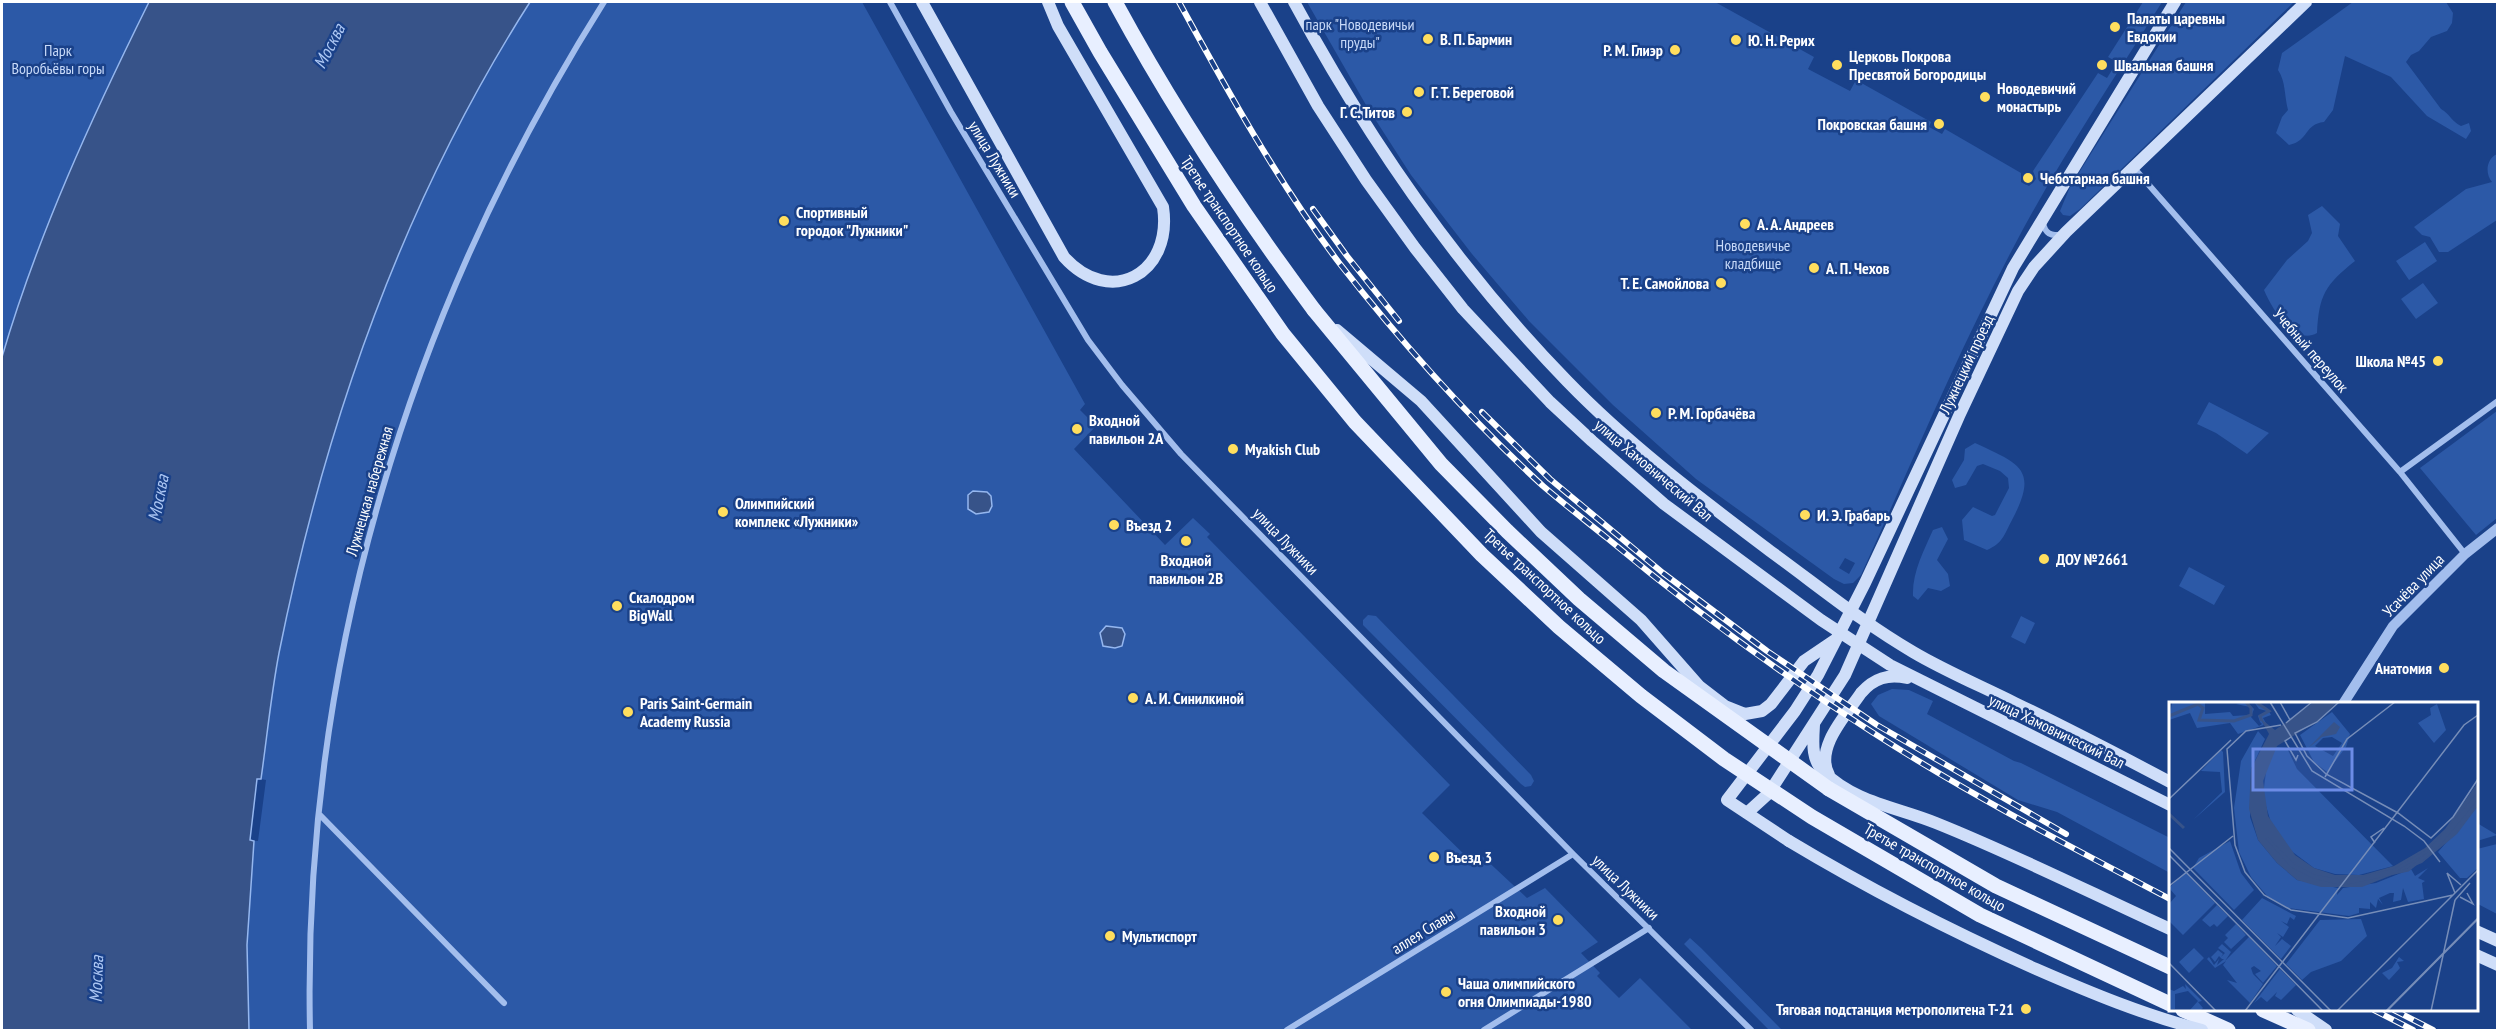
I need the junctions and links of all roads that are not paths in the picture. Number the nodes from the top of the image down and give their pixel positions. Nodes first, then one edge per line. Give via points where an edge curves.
1 (604, 2) edge
2 (890, 2) edge
3 (922, 2) edge
4 (1048, 2) edge
5 (1072, 2) edge
6 (1115, 2) edge
7 (1260, 2) edge
8 (1294, 2) edge
9 (2175, 2) edge
10 (2313, 2) edge
11 (2301, 6) edge
12 (2134, 168) junction
13 (2043, 216) junction
14 (2066, 232) junction
15 (1314, 310) junction
16 (2498, 401) edge
17 (2400, 472) junction
18 (2498, 528) edge
19 (2465, 554) junction
20 (1851, 610) junction
21 (1868, 622) junction
22 (1838, 636) junction
23 (1858, 644) junction
24 (1922, 683) junction
25 (2344, 702) edge
26 (1814, 724) junction
27 (1834, 780) junction
28 (2169, 781) edge
29 (2169, 805) edge
30 (1747, 813) junction
31 (320, 815) junction
32 (1572, 854) junction
33 (1649, 928) junction
34 (2169, 929) edge
35 (2478, 932) edge
36 (2498, 942) edge
37 (2478, 956) edge
38 (2498, 965) edge
39 (2169, 967) edge
40 (504, 1003) dead end
41 (2169, 1004) edge
42 (2185, 1011) edge
43 (2265, 1011) edge
44 (2298, 1011) edge
45 (310, 1030) edge
46 (1287, 1030) edge
47 (1484, 1030) edge
48 (1750, 1030) edge
49 (2202, 1030) edge
50 (2228, 1030) edge
51 (2308, 1030) edge
52 (2326, 1030) edge

1 - 31 street, Лужнецкая набережная via 556,79 492,200 414,389 376,506 354,595 337,684
2 - 32 street, улица Лужники via 1088,340 1122,385 1181,454
3 - 4 main road via 1071,266 1095,280 1135,276 1152,263 1163,242 1163,207 1058,26
5 - 41 main road, Третье транспортное кольцо, bridge via 1194,206 1283,334 1355,422 1482,555 1559,627 1715,752 1812,817 1980,915
6 - 15 main road, Третье транспортное кольцо via 1226,186
7 - 22 main road, улица Хамовнический Вал via 1318,106 1366,180 1478,325 1550,402 1664,504
8 - 20 main road, улица Хамовнический Вал via 1396,172 1512,321 1618,430 1677,480
9 - 13 main road, Лужнецкий проезд
10 - 11 street, Лужнецкий проезд
11 - 12 main road, Лужнецкий проезд
12 - 14 main road, Лужнецкий проезд
12 - 17 street, Учебный переулок
13 - 14 street via 2050,235
13 - 20 main road, Лужнецкий проезд via 1999,294
14 - 21 main road, Лужнецкий проезд via 2034,267 2019,291
15 - 22 main road via 1421,401 1541,532 1641,620 1700,686 1725,706 1745,714 1762,711 1772,704 1804,661
15 - 39 main road, Третье транспортное кольцо, bridge via 1441,464 1579,599 1664,671 1829,789 1996,886
16 - 17 street
17 - 19 street, Учебный переулок
18 - 19 street, Усачёва улица
19 - 25 street, Усачёва улица via 2393,626
20 - 21 main road, улица Хамовнический Вал
20 - 22 main road, Лужнецкий проезд
21 - 23 main road, Лужнецкий проезд
21 - 28 main road, улица Хамовнический Вал via 1920,656
22 - 23 main road, улица Хамовнический Вал
22 - 30 main road, Лужнецкий проезд via 1795,711 1727,800
23 - 24 main road, улица Хамовнический Вал
23 - 26 main road, Лужнецкий проезд via 1838,688
24 - 27 main road via 1890,676 1868,686 1827,746 1825,765
24 - 29 main road, улица Хамовнический Вал
26 - 27 main road via 1816,759 1822,771
26 - 30 main road, Лужнецкий проезд via 1768,793
27 - 34 main road via 1870,800 1937,823
30 - 49 main road, bridge via 1852,878 1979,944 2115,1003
31 - 40 street
31 - 45 street, Лужнецкая набережная via 310,942
32 - 33 street, улица Лужники
32 - 46 street, аллея Славы
33 - 47 street
33 - 48 street, улица Лужники
35 - 36 main road
37 - 38 main road
42 - 50 main road
43 - 51 main road
44 - 52 main road

